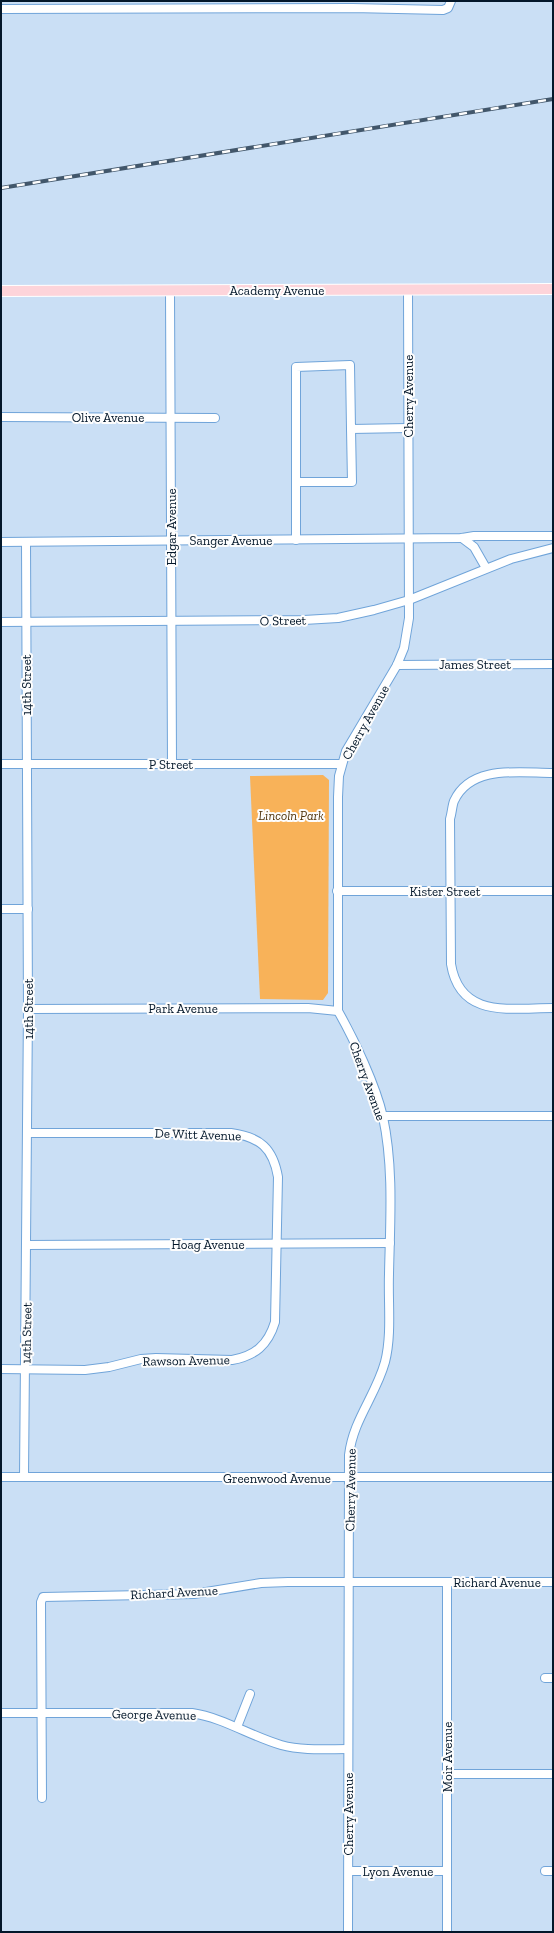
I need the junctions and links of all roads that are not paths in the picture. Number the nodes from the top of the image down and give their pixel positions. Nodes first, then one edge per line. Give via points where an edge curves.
1 (450, 4) edge
2 (170, 5) edge
3 (1, 9) edge
4 (553, 289) edge
5 (408, 290) junction
6 (1, 291) edge
7 (170, 291) junction
8 (1, 417) edge
9 (170, 417) junction
10 (215, 418) dead end
11 (408, 428) junction
12 (351, 429) junction
13 (296, 482) junction
14 (553, 536) edge
15 (462, 538) junction
16 (409, 539) junction
17 (296, 540) junction
18 (171, 541) junction
19 (1, 542) edge
20 (26, 542) junction
21 (553, 548) edge
22 (486, 568) junction
23 (409, 600) junction
24 (26, 621) junction
25 (1, 622) edge
26 (172, 622) junction
27 (397, 664) junction
28 (553, 664) edge
29 (1, 764) edge
30 (27, 764) junction
31 (172, 764) junction
32 (341, 764) junction
33 (553, 773) edge
34 (337, 891) junction
35 (451, 891) junction
36 (553, 891) edge
37 (1, 909) edge
38 (28, 909) junction
39 (28, 1008) junction
40 (553, 1008) edge
41 (338, 1012) junction
42 (383, 1116) junction
43 (553, 1116) edge
44 (27, 1133) junction
45 (390, 1243) junction
46 (277, 1244) junction
47 (26, 1245) junction
48 (1, 1369) edge
49 (25, 1369) junction
50 (1, 1477) edge
51 (24, 1477) junction
52 (553, 1477) edge
53 (349, 1478) junction
54 (348, 1582) junction
55 (447, 1582) junction
56 (553, 1582) edge
57 (250, 1694) dead end
58 (1, 1713) edge
59 (42, 1713) junction
60 (237, 1727) junction
61 (348, 1749) junction
62 (447, 1774) junction
63 (553, 1774) edge
64 (42, 1798) dead end
65 (349, 1871) junction
66 (447, 1871) junction
67 (348, 1932) edge
68 (447, 1932) edge

1 - 2 street via 443,10
2 - 3 street
4 - 5 main road, Academy Avenue
5 - 7 main road, Academy Avenue
5 - 11 street, Cherry Avenue
6 - 7 main road, Academy Avenue
7 - 9 street, Edgar Avenue
8 - 9 street, Olive Avenue
9 - 10 street, Olive Avenue
9 - 18 street, Edgar Avenue
11 - 12 street
11 - 16 street, Cherry Avenue
12 - 13 street via 352,482
12 - 13 street via 350,365 296,367
13 - 17 street
14 - 15 street, Sanger Avenue
15 - 16 street, Sanger Avenue
15 - 22 street via 474,547
16 - 17 street, Sanger Avenue
16 - 23 street, Cherry Avenue
17 - 18 street, Sanger Avenue
18 - 20 street, Sanger Avenue
18 - 26 street, Edgar Avenue
19 - 20 street, Sanger Avenue
20 - 24 street, 14th Street
21 - 22 street, O Street
22 - 23 street, O Street
23 - 26 street, O Street via 374,610 322,619
23 - 27 street, Cherry Avenue via 407,633
24 - 25 street, O Street
24 - 26 street, O Street
24 - 30 street, 14th Street
26 - 31 street, Edgar Avenue
27 - 28 street, James Street
27 - 32 street, Cherry Avenue via 352,739
29 - 30 street, P Street
30 - 31 street, P Street
30 - 38 street, 14th Street
31 - 32 street, P Street
32 - 34 street, Cherry Avenue
33 - 35 street via 480,776 460,790 450,819
34 - 35 street, Kister Street
34 - 41 street, Cherry Avenue
35 - 36 street, Kister Street
35 - 40 street via 451,964 453,976 464,995 477,1003 496,1008
37 - 38 street
38 - 39 street, 14th Street
39 - 41 street, Park Avenue via 308,1008
39 - 44 street, 14th Street
41 - 42 street, Cherry Avenue via 348,1029
42 - 43 street
42 - 45 street, Cherry Avenue via 388,1162
44 - 46 street, De Witt Avenue via 231,1133 255,1139 271,1154 276,1166
44 - 47 street, 14th Street
45 - 46 street, Hoag Avenue
45 - 53 street, Cherry Avenue via 385,1363 354,1431 349,1455
46 - 47 street, Hoag Avenue
46 - 49 street, Rawson Avenue via 275,1322 272,1334 265,1344 250,1356 232,1360 140,1359 85,1370
47 - 49 street, 14th Street
48 - 49 street, Rawson Avenue
49 - 51 street, 14th Street
50 - 51 street, Greenwood Avenue
51 - 53 street, Greenwood Avenue
52 - 53 street, Greenwood Avenue
53 - 54 street, Cherry Avenue
54 - 55 street, Richard Avenue
54 - 59 street, Richard Avenue via 274,1582 194,1594 43,1597
54 - 61 street, Cherry Avenue
55 - 56 street, Richard Avenue
55 - 62 street, Moir Avenue
57 - 60 street
58 - 59 street, George Avenue
59 - 60 street, George Avenue via 192,1713
59 - 64 street, Richard Avenue
60 - 61 street, George Avenue via 293,1747
61 - 65 street, Cherry Avenue
62 - 63 street
62 - 66 street, Moir Avenue
65 - 66 street, Lyon Avenue
65 - 67 street, Cherry Avenue
66 - 68 street, Moir Avenue

